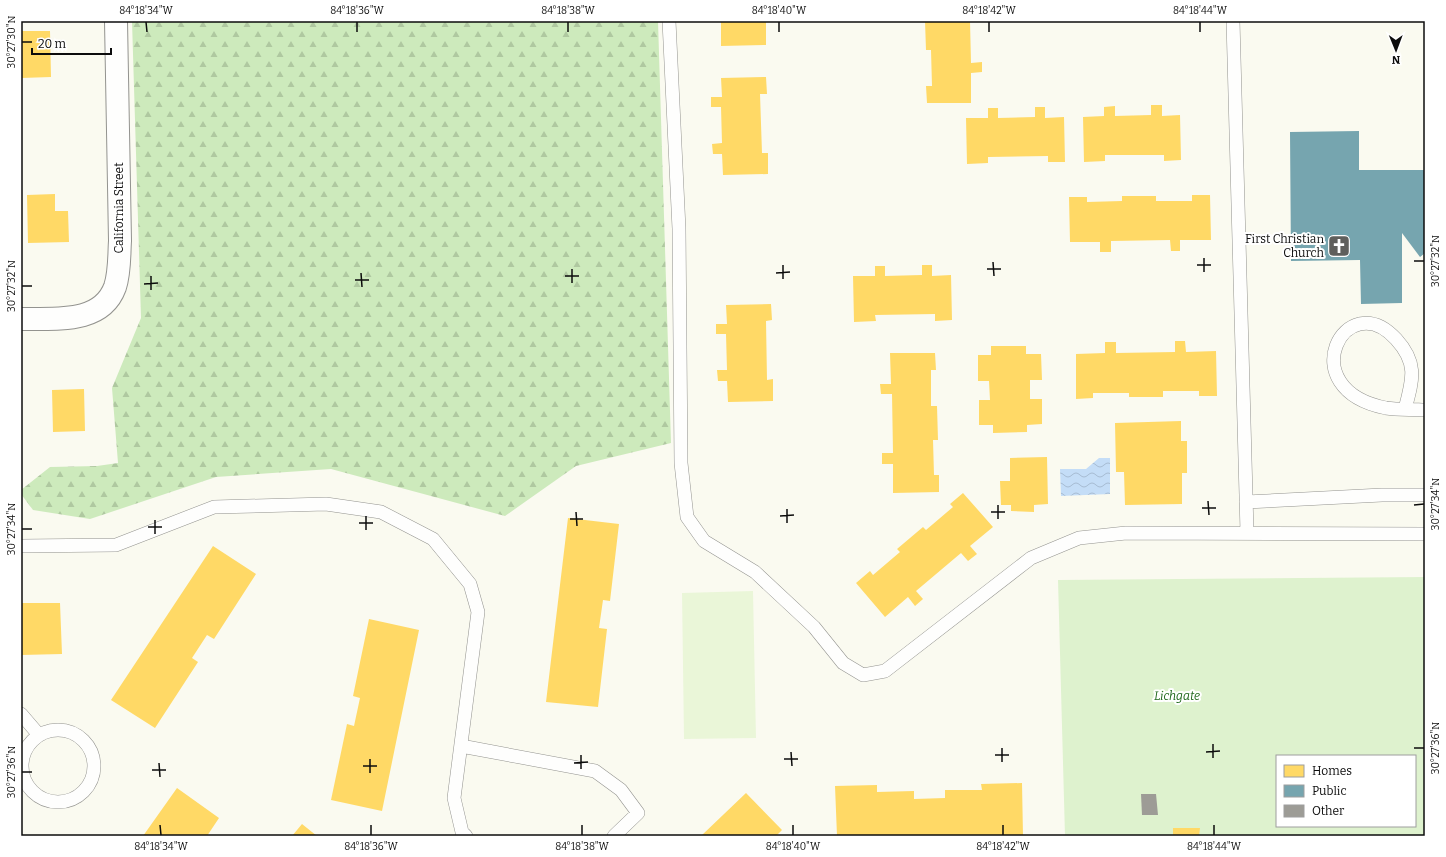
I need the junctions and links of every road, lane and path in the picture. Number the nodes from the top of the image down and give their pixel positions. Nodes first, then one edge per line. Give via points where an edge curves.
1 (116, 21) edge
2 (669, 21) edge
3 (1233, 21) edge
4 (21, 319) edge
5 (1405, 409) junction
6 (1425, 410) edge
7 (1425, 495) edge
8 (1246, 502) junction
9 (1247, 532) junction
10 (1425, 534) edge
11 (21, 546) edge
12 (21, 714) edge
13 (39, 735) junction
14 (461, 746) junction
15 (461, 835) edge
16 (614, 836) edge

1 - 4 street, California Street via 120,241 119,269 115,287 104,306 87,315
2 - 9 lane via 679,229 681,463 687,517 704,541 755,572 814,627 843,663 863,675 885,671 1031,558 1079,538 1126,533
3 - 8 lane
5 - 5 lane via 1412,381 1412,363 1401,345 1382,327 1367,322 1354,326 1335,344 1333,356 1339,380 1347,390 1364,401 1386,408
5 - 6 lane
7 - 8 lane
8 - 9 lane
9 - 10 lane
11 - 14 lane via 116,545 214,507 326,504 381,512 433,539 470,584 478,612
12 - 13 lane
13 - 13 lane via 29,744 22,765 24,777 30,788 40,797 51,801 68,800 83,792 90,782 94,767 93,754 87,744 78,735 66,730
14 - 15 lane via 454,798
14 - 16 lane via 595,770 621,790 638,813

